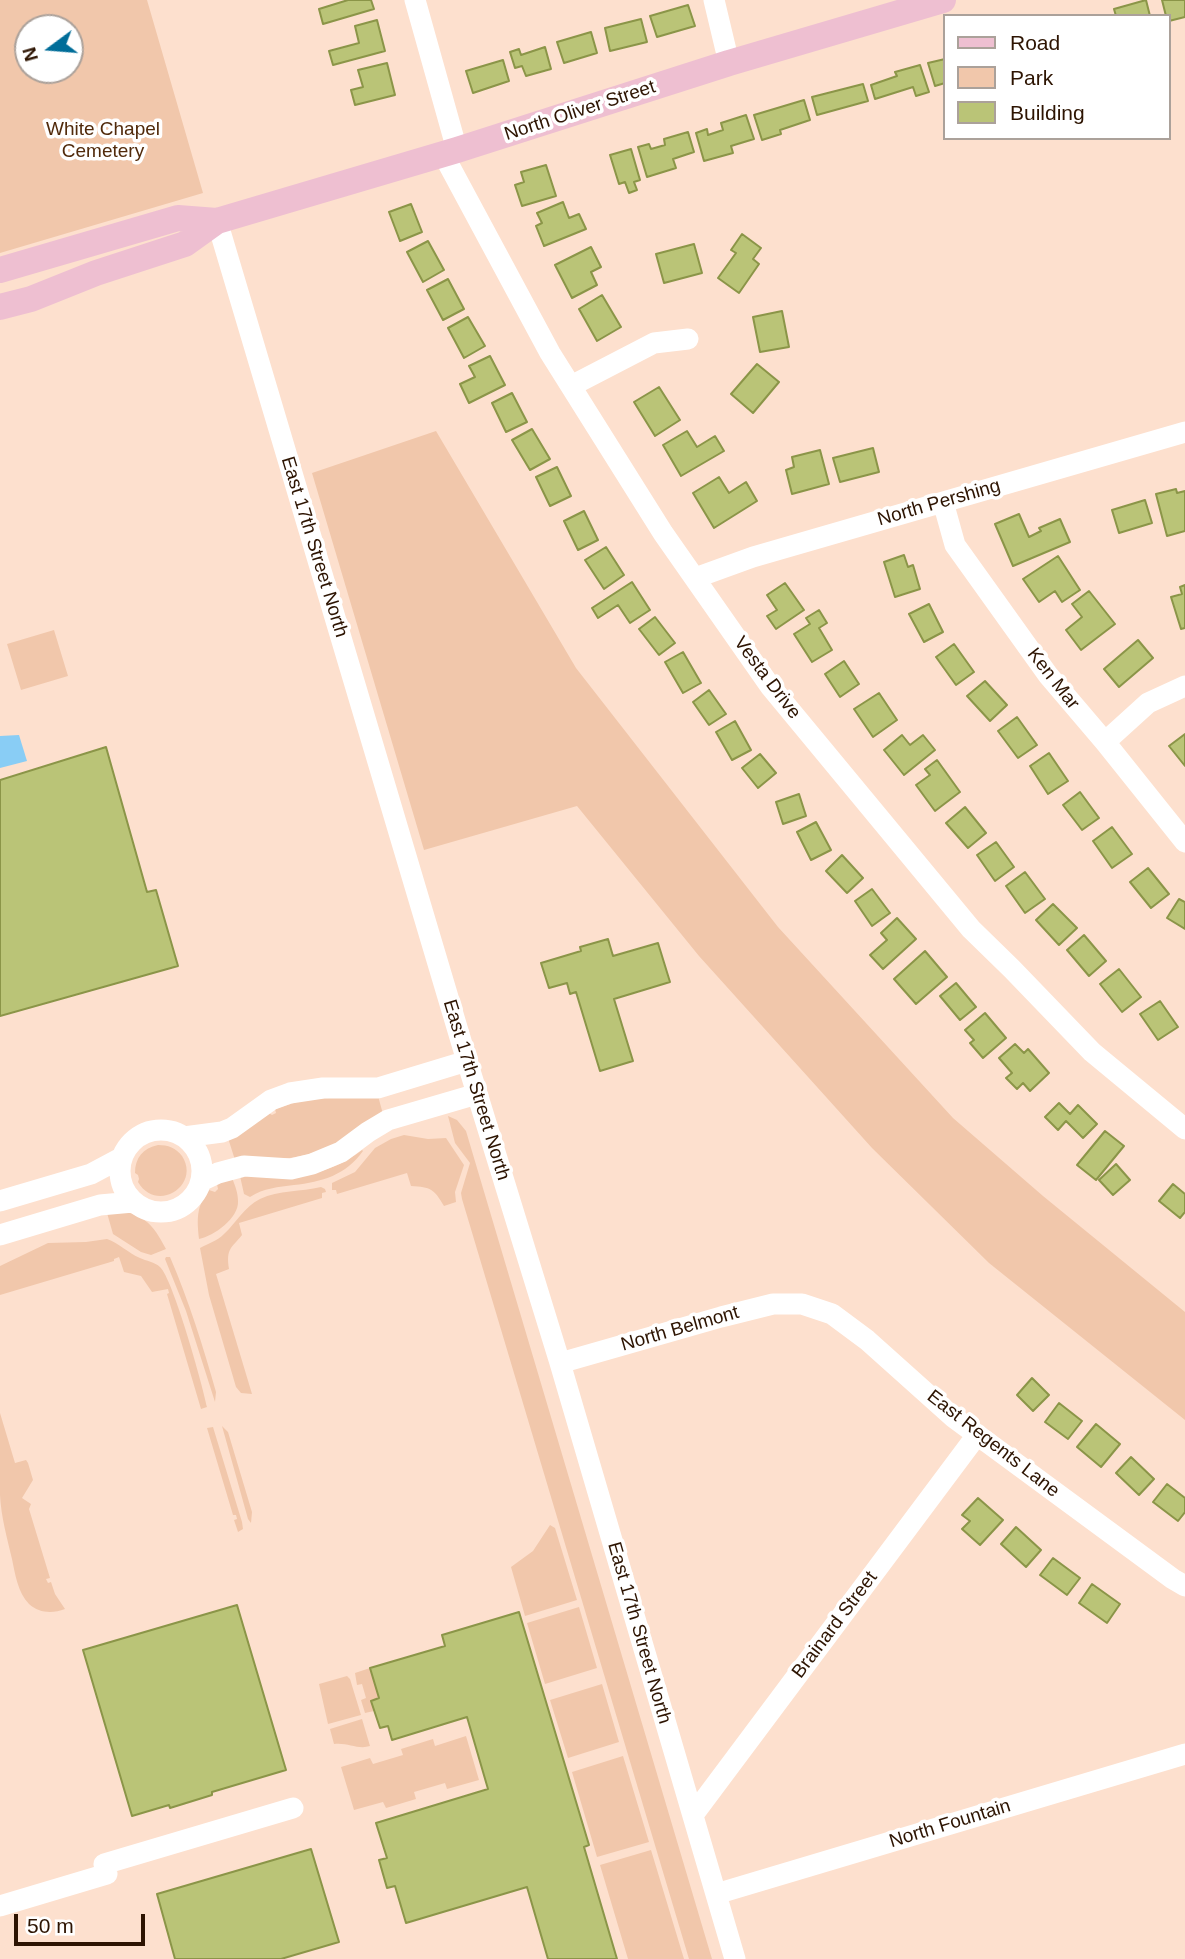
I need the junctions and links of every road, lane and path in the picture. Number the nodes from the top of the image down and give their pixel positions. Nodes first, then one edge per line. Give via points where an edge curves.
1 (415, 0) edge
2 (714, 0) edge
3 (943, 0) edge
4 (729, 63) junction
5 (450, 152) junction
6 (217, 221) junction
7 (0, 270) edge
8 (0, 307) edge
9 (688, 339) dead end
10 (571, 386) junction
11 (1185, 432) edge
12 (943, 502) junction
13 (695, 578) junction
14 (1185, 686) edge
15 (1105, 742) junction
16 (1185, 842) edge
17 (467, 1061) junction
18 (477, 1094) junction
19 (1185, 1129) edge
20 (184, 1137) junction
21 (121, 1158) junction
22 (201, 1181) junction
23 (0, 1201) edge
24 (133, 1202) junction
25 (0, 1235) edge
26 (803, 1304) joint
27 (560, 1363) junction
28 (977, 1435) junction
29 (1185, 1586) edge
30 (1185, 1754) edge
31 (293, 1808) dead end
32 (693, 1815) junction
33 (716, 1894) junction
34 (0, 1906) edge
35 (735, 1959) edge

1 - 5 street, Vesta Drive
2 - 4 street
3 - 4 main road, North Oliver Street
4 - 5 main road, North Oliver Street
5 - 6 main road, North Oliver Street
5 - 10 street, Vesta Drive
6 - 7 main road, North Oliver Street via 178,218
6 - 8 main road, North Oliver Street via 185,244
6 - 17 street, East 17th Street North
9 - 10 street via 654,343
10 - 13 street, Vesta Drive
11 - 12 street, North Pershing
12 - 13 street, North Pershing
12 - 15 street, Ken Mar via 955,545 1048,675
13 - 19 street, Vesta Drive via 770,686 971,929 1092,1052
14 - 15 street via 1148,703
15 - 16 street, Ken Mar
17 - 18 street, East 17th Street North
17 - 20 street via 379,1088 290,1093 271,1100 232,1128
18 - 22 street via 388,1121 341,1152 312,1164 291,1169 244,1166
18 - 27 street, East 17th Street North
20 - 21 street via 160,1130 147,1132 136,1138
20 - 22 street via 197,1152
21 - 23 street via 91,1174
21 - 24 street via 121,1182
22 - 24 street via 188,1202 171,1211 152,1212
24 - 25 street via 100,1205
26 - 27 street, North Belmont via 773,1304
26 - 28 street, East Regents Lane via 832,1314 867,1340
27 - 32 street, East 17th Street North
28 - 29 street, East Regents Lane
28 - 32 street, Brainard Street
30 - 33 street, North Fountain
31 - 34 street via 104,1864 107,1874
32 - 33 street, East 17th Street North
33 - 35 street, East 17th Street North

